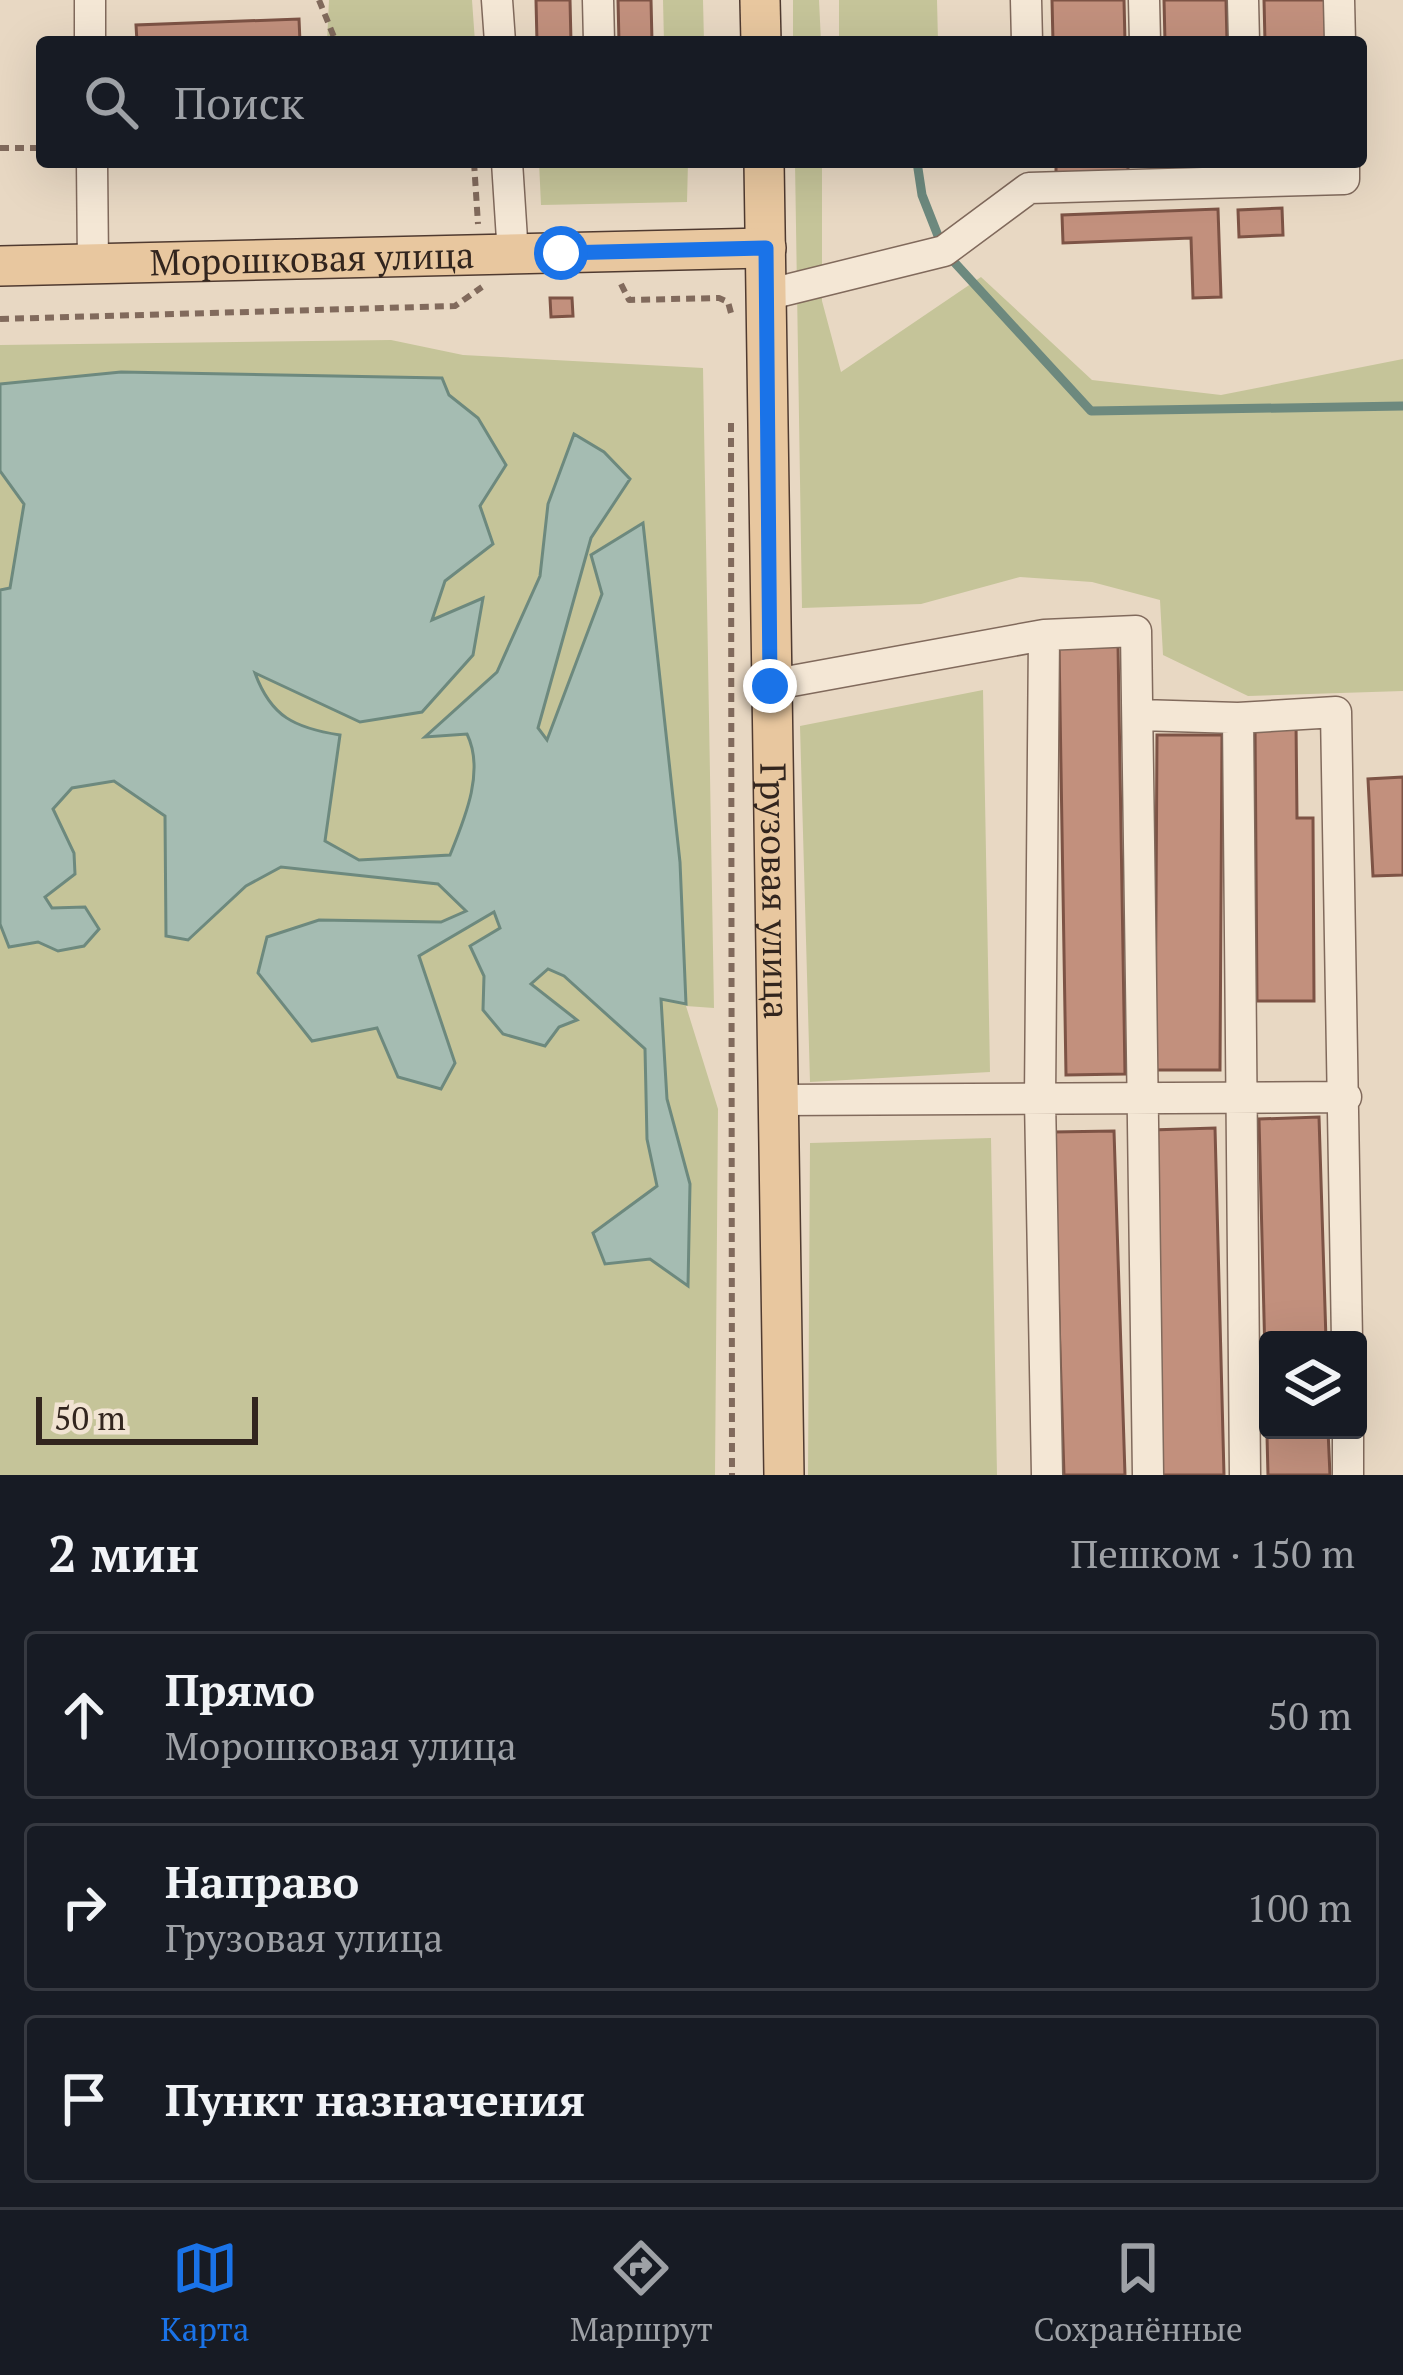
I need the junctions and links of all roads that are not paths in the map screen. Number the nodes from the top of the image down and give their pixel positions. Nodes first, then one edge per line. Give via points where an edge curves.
1 (90, 0) edge
2 (497, 0) edge
3 (598, 0) edge
4 (760, 0) edge
5 (1026, 0) edge
6 (1144, 0) edge
7 (1243, 0) edge
8 (1339, 0) edge
9 (90, 36) edge
10 (500, 36) edge
11 (599, 36) edge
12 (761, 36) edge
13 (1027, 36) edge
14 (1145, 36) edge
15 (1244, 36) edge
16 (1340, 36) edge
17 (92, 168) edge
18 (507, 168) edge
19 (764, 168) edge
20 (1344, 168) edge
21 (1249, 172) edge
22 (1029, 175) edge
23 (1148, 175) edge
24 (766, 248) junction
25 (93, 264) junction
26 (0, 266) edge
27 (509, 271) junction
28 (766, 295) junction
29 (1044, 635) junction
30 (770, 686) junction
31 (1140, 716) junction
32 (1238, 718) junction
33 (1346, 1096) junction
34 (1242, 1097) junction
35 (1143, 1098) junction
36 (1040, 1099) junction
37 (778, 1100) junction
38 (1347, 1331) edge
39 (1348, 1439) edge
40 (784, 1475) edge
41 (1047, 1475) edge
42 (1148, 1475) edge
43 (1245, 1475) edge
44 (1348, 1475) edge

1 - 9 lane
2 - 10 lane
3 - 11 lane
4 - 12 main road
5 - 13 lane
6 - 14 lane
7 - 15 lane
8 - 16 lane
17 - 25 lane
18 - 27 lane
19 - 24 main road, Грузовая улица
20 - 21 lane via 1344,179
21 - 23 lane
22 - 23 lane
22 - 28 lane via 944,251
24 - 27 main road, Морошковая улица
24 - 28 main road, Грузовая улица
25 - 26 main road, Морошковая улица
25 - 27 main road, Морошковая улица
28 - 30 main road, Грузовая улица
29 - 30 lane
29 - 31 lane via 1136,631
29 - 36 lane
30 - 37 main road, Грузовая улица
31 - 32 lane
31 - 35 lane
32 - 33 lane via 1336,712
32 - 34 lane
33 - 34 lane
33 - 38 lane
34 - 35 lane
34 - 43 lane
35 - 36 lane
35 - 42 lane
36 - 37 lane
36 - 41 lane
37 - 40 main road, Грузовая улица
39 - 44 lane

